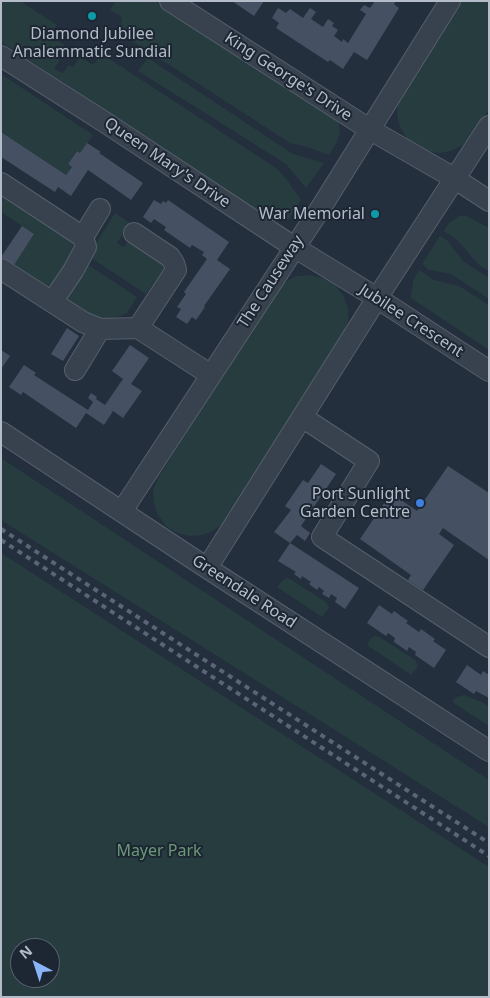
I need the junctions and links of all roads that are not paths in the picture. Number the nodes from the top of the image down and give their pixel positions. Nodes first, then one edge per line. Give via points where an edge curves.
1 (170, 1) edge
2 (450, 1) edge
3 (1, 56) edge
4 (489, 126) edge
5 (369, 129) junction
6 (454, 178) junction
7 (1, 183) edge
8 (489, 200) edge
9 (100, 209) dead end
10 (134, 233) dead end
11 (83, 237) junction
12 (294, 247) junction
13 (1, 269) edge
14 (333, 271) joint
15 (377, 298) junction
16 (52, 302) junction
17 (138, 328) junction
18 (100, 329) junction
19 (74, 370) dead end
20 (489, 372) edge
21 (211, 375) junction
22 (302, 417) junction
23 (1, 432) edge
24 (122, 511) junction
25 (207, 568) junction
26 (489, 647) edge
27 (489, 751) edge

1 - 5 street, King George's Drive
2 - 5 street, The Causeway
3 - 12 street, Queen Mary's Drive
4 - 6 street
5 - 6 street, King George's Drive
5 - 12 street, The Causeway
6 - 8 street
6 - 15 street
7 - 11 street
9 - 11 street
10 - 17 street via 170,257 176,270
11 - 16 street via 86,247
12 - 14 street, Queen Mary's Drive
12 - 21 street, The Causeway
13 - 16 street
14 - 15 street, Jubilee Crescent
15 - 20 street, Jubilee Crescent
15 - 22 street
16 - 18 street via 82,322
17 - 18 street
17 - 21 street
18 - 19 street
21 - 24 street, The Causeway
22 - 25 street
22 - 26 street via 369,461 322,537
23 - 24 street, Greendale Road
24 - 25 street, Greendale Road
25 - 27 street, Greendale Road

